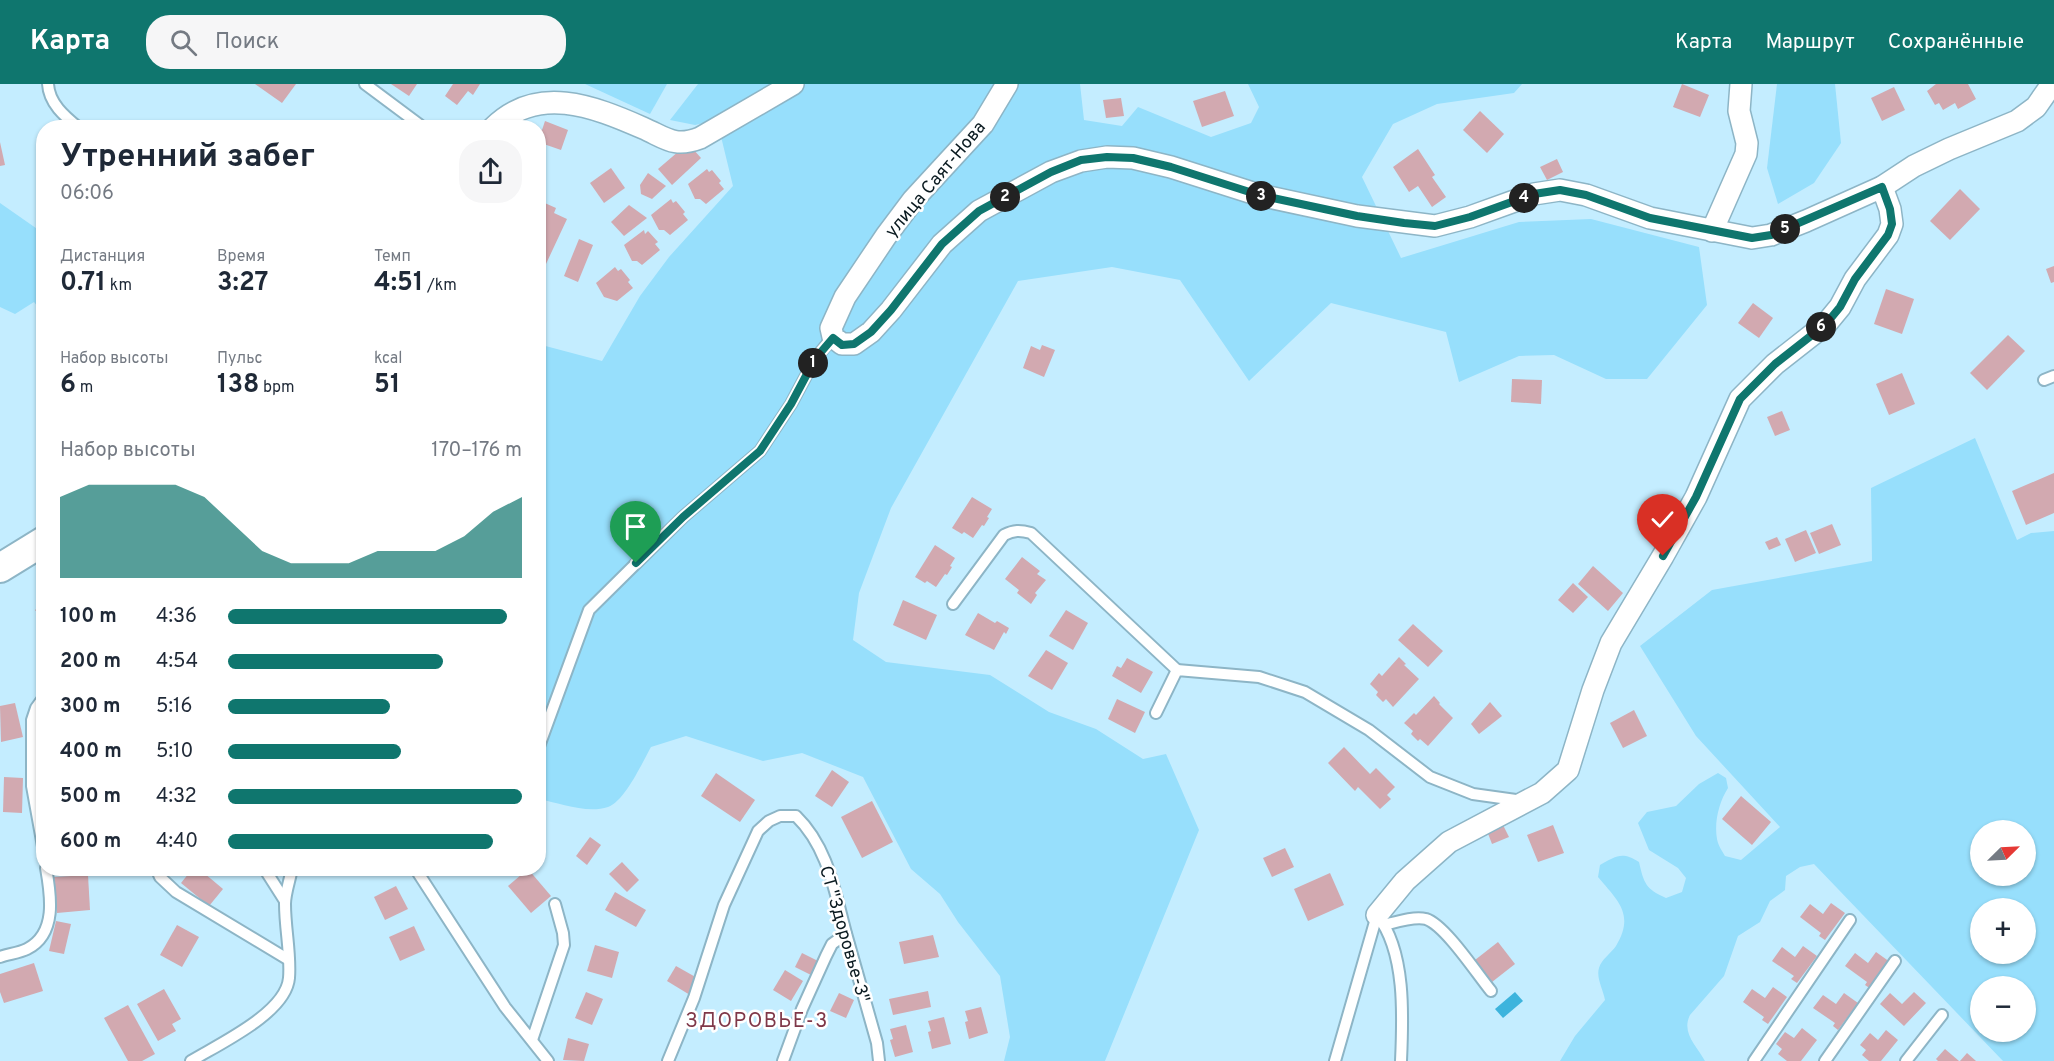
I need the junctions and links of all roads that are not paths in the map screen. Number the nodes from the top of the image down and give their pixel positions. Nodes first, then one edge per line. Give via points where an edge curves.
1 (48, 84) edge
2 (365, 84) edge
3 (793, 84) edge
4 (1007, 84) edge
5 (1741, 84) edge
6 (2052, 84) edge
7 (71, 120) edge
8 (413, 120) edge
9 (500, 120) edge
10 (1882, 187) junction
11 (1712, 231) junction
12 (833, 338) junction
13 (36, 546) edge
14 (0, 568) edge
15 (953, 604) dead end
16 (1177, 670) junction
17 (36, 708) edge
18 (1156, 713) dead end
19 (546, 726) edge
20 (1526, 801) junction
21 (36, 808) edge
22 (47, 876) edge
23 (160, 876) edge
24 (269, 876) edge
25 (290, 876) edge
26 (420, 876) edge
27 (285, 901) junction
28 (555, 904) dead end
29 (1381, 920) junction
30 (1850, 920) dead end
31 (846, 934) junction
32 (0, 957) edge
33 (289, 960) junction
34 (1895, 961) dead end
35 (1491, 991) dead end
36 (1942, 1015) dead end
37 (532, 1040) junction
38 (191, 1061) edge
39 (548, 1061) edge
40 (668, 1061) edge
41 (783, 1061) edge
42 (879, 1061) edge
43 (1335, 1061) edge
44 (1401, 1061) edge
45 (1754, 1061) edge
46 (1825, 1061) edge
47 (1906, 1061) edge

1 - 7 lane via 53,102
2 - 8 lane
3 - 9 street via 687,143 674,143 572,101 541,101 521,106
4 - 12 street, улица Саят-Нова via 983,124 913,200 886,236 845,297 831,328
5 - 11 street via 1738,111 1746,154
6 - 10 street via 2036,107 2017,121 1914,166
10 - 11 street via 1771,235 1752,238
10 - 20 street via 1892,224 1888,235 1826,324 1775,364 1740,399 1696,497 1611,643 1568,770 1542,793
11 - 12 street via 1650,218 1560,190 1534,194 1435,226 1404,223 1259,195 1133,158 1081,160 979,211 942,244 871,332 854,344 842,345
12 - 19 lane via 815,359 760,451 683,517 589,610
13 - 14 street
15 - 16 lane via 1004,535 1020,530 1031,533
16 - 18 lane
16 - 20 lane via 1258,677 1305,692 1369,730 1430,777 1473,794
17 - 21 lane via 32,720
20 - 29 street via 1449,842 1405,882
22 - 32 lane via 49,923 28,949
23 - 33 lane via 176,891
24 - 27 lane
25 - 27 lane
26 - 37 lane via 505,1007
27 - 33 lane
28 - 37 lane via 564,945
29 - 35 lane via 1426,919 1441,929
29 - 43 lane
29 - 44 lane via 1399,978
30 - 45 lane
31 - 40 lane, СТ "Здоровье-3" via 837,894 817,843 805,824 796,816 780,816 769,822 758,831 724,905 694,998
31 - 41 lane via 829,950
31 - 42 lane, СТ "Здоровье-3"
33 - 38 lane via 286,990 271,1010
34 - 46 lane
36 - 47 lane
37 - 39 lane

